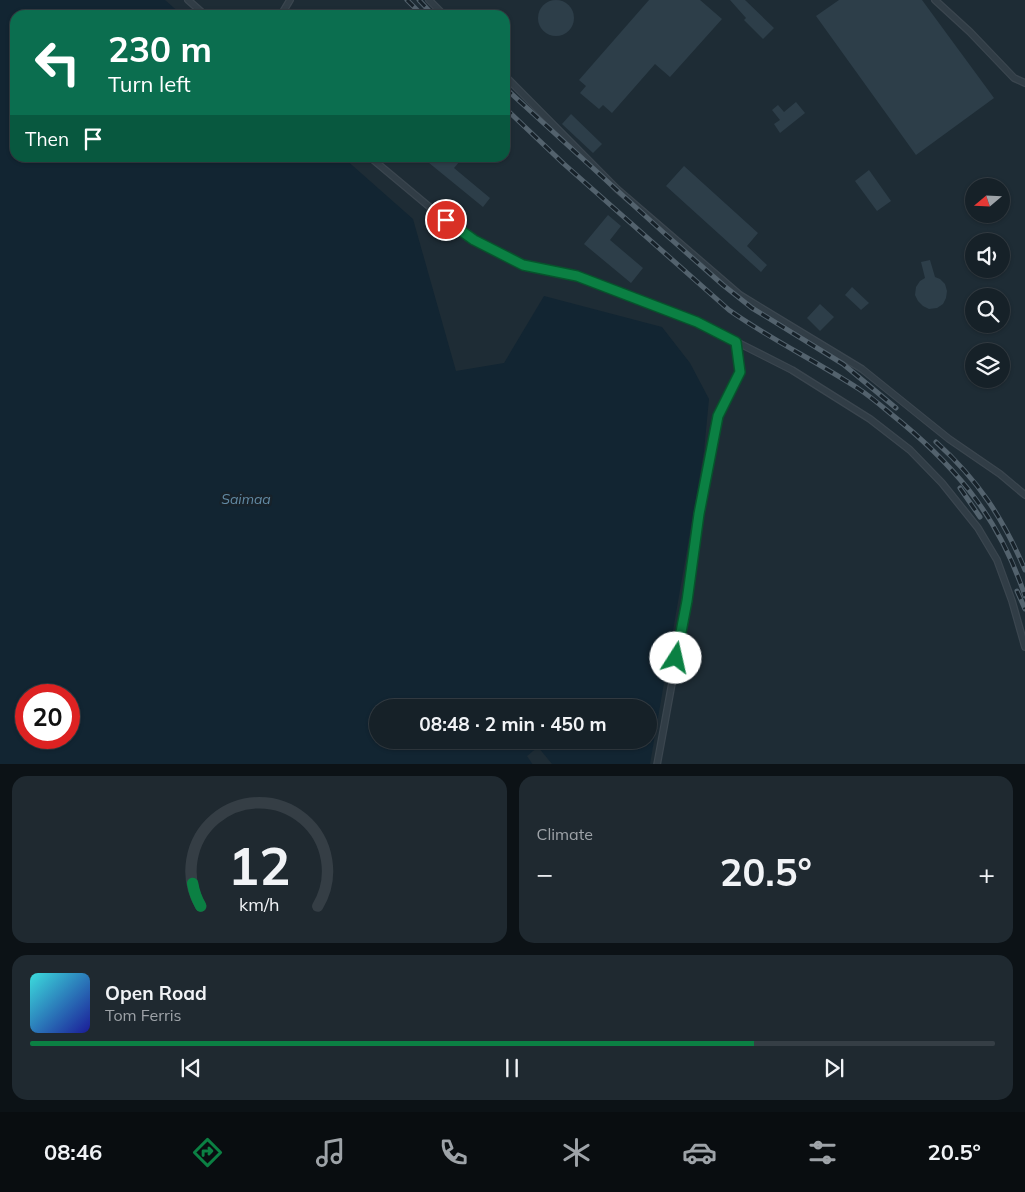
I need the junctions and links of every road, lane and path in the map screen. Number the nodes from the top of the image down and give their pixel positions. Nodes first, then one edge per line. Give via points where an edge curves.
1 (188, 0) edge
2 (429, 0) edge
3 (935, 0) edge
4 (199, 10) edge
5 (439, 10) edge
6 (510, 81) edge
7 (1025, 83) edge
8 (376, 162) edge
9 (736, 342) junction
10 (1025, 495) edge
11 (1025, 646) edge
12 (657, 764) edge

1 - 4 lane
2 - 5 lane
3 - 7 lane via 1014,78
6 - 10 lane via 618,189 740,295 862,369
8 - 9 lane via 474,240 523,265 577,276 697,322
9 - 11 lane via 792,370 870,418 910,450 942,483 978,528 997,560
9 - 12 lane via 740,372 718,416

